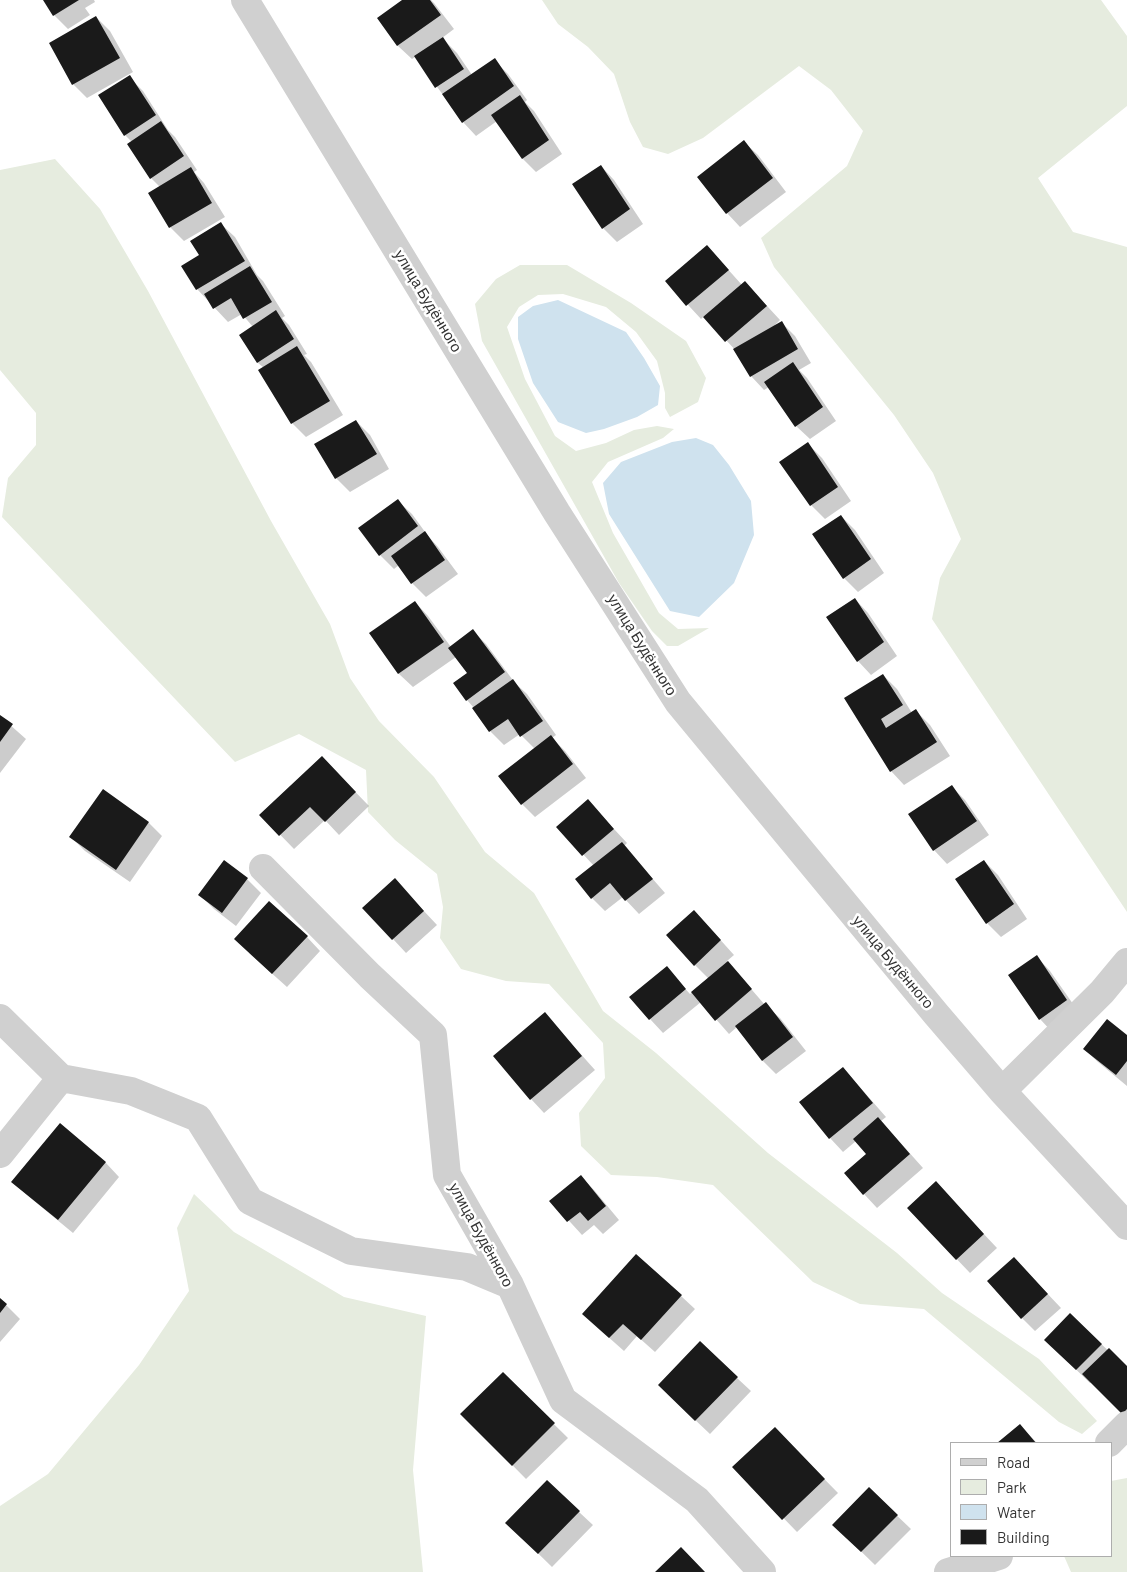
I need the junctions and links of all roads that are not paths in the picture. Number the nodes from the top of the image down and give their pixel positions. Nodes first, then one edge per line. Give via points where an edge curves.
1 (245, 0) edge
2 (263, 868) dead end
3 (1127, 962) edge
4 (0, 1018) edge
5 (61, 1078) junction
6 (1002, 1091) junction
7 (0, 1154) edge
8 (1127, 1226) edge
9 (510, 1285) junction
10 (1127, 1425) edge
11 (1110, 1442) edge
12 (996, 1557) edge
13 (762, 1572) edge
14 (948, 1572) edge

1 - 6 street, улица Будённого via 557,513 678,702
2 - 9 street, улица Будённого via 433,1035 447,1175
3 - 6 street via 1102,992
4 - 5 street
5 - 7 street
5 - 9 street via 131,1091 198,1118 250,1201 351,1251 467,1267
6 - 8 street, улица Будённого
9 - 13 street, улица Будённого via 563,1400 697,1500
10 - 11 street
12 - 14 street

